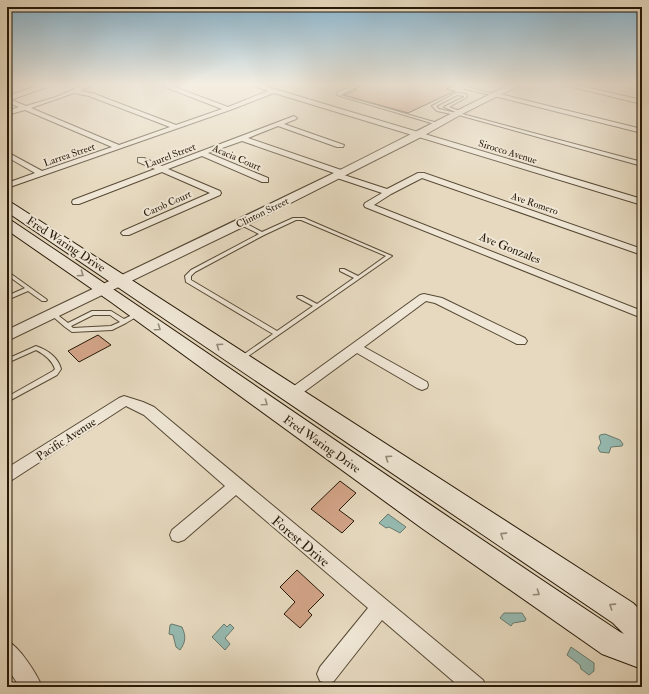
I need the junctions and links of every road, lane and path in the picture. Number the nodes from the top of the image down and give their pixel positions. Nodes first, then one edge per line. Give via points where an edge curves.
1 (50, 117) edge
2 (151, 117) edge
3 (204, 117) edge
4 (362, 117) edge
5 (416, 117) edge
6 (450, 117) edge
7 (473, 117) edge
8 (589, 117) edge
9 (294, 118) dead end
10 (278, 124) junction
11 (439, 124) junction
12 (176, 127) junction
13 (642, 130) edge
14 (420, 134) junction
15 (242, 138) junction
16 (340, 146) dead end
17 (118, 147) junction
18 (202, 153) junction
19 (7, 154) edge
20 (141, 160) dead end
21 (642, 164) edge
22 (162, 169) junction
23 (42, 174) junction
24 (339, 174) junction
25 (265, 180) dead end
26 (7, 186) edge
27 (388, 192) junction
28 (76, 202) dead end
29 (642, 202) edge
30 (7, 206) edge
31 (241, 223) junction
32 (7, 224) edge
33 (126, 233) dead end
34 (262, 234) junction
35 (642, 252) edge
36 (342, 270) dead end
37 (7, 273) edge
38 (358, 278) junction
39 (122, 281) junction
40 (28, 289) junction
41 (104, 290) junction
42 (300, 297) dead end
43 (7, 298) edge
44 (44, 300) dead end
45 (317, 306) junction
46 (53, 314) junction
47 (642, 315) edge
48 (131, 318) junction
49 (67, 326) junction
50 (277, 334) junction
51 (7, 336) edge
52 (521, 341) dead end
53 (356, 347) junction
54 (240, 360) junction
55 (7, 361) edge
56 (422, 385) dead end
57 (292, 394) junction
58 (7, 400) edge
59 (124, 401) joint
60 (7, 476) edge
61 (236, 486) junction
62 (433, 488) junction
63 (415, 509) junction
64 (178, 535) dead end
65 (380, 607) junction
66 (642, 631) edge
67 (7, 651) edge
68 (642, 654) edge
69 (327, 674) dead end
70 (32, 687) edge
71 (476, 687) edge

1 - 17 street
2 - 12 street
3 - 12 street, Larrea Street
4 - 14 street, Sirocco Avenue
5 - 11 lane
6 - 11 street, Clinton Street
7 - 21 street
8 - 13 street
9 - 10 street, Laurel Street
10 - 15 street, Laurel Street
10 - 16 street
11 - 14 street, Clinton Street
12 - 17 street, Larrea Street
14 - 24 street, Clinton Street
14 - 29 street, Sirocco Avenue
15 - 18 street, Laurel Street
15 - 24 street
17 - 23 street, Larrea Street
18 - 22 street, Laurel Street
18 - 25 street, Acacia Court
19 - 23 street
20 - 22 street
22 - 28 street, Laurel Street
22 - 33 street, Carob Court via 217,192
23 - 26 street, Larrea Street
24 - 27 street
24 - 31 street, Clinton Street
27 - 35 street, Ave Romero via 421,175
27 - 47 street, Ave Gonzales via 368,205
30 - 39 main road, Fred Waring Drive
31 - 34 lane
31 - 39 street, Clinton Street
32 -> 41 main road, Fred Waring Drive
34 - 38 lane via 302,218 390,256
34 - 50 lane via 193,271 188,276 188,281
36 - 38 lane
37 - 40 lane
38 - 45 lane
39 - 41 street, Clinton Street
54 -> 39 main road, Fred Waring Drive
40 - 43 lane
40 - 44 lane
41 - 46 street, Clinton Street
41 - 48 main road, Fred Waring Drive
42 - 45 lane
45 - 50 lane
46 - 49 lane
46 - 51 street, Clinton Street
48 - 49 lane via 111,313 92,313
48 - 49 lane via 112,328 72,330
48 -> 63 main road, Fred Waring Drive
50 - 54 lane
52 - 53 street via 438,300 424,297
53 - 56 street
53 - 57 street
54 - 57 main road, Fred Waring Drive
55 - 58 lane via 36,348 58,364 58,369
62 -> 57 main road, Fred Waring Drive
59 - 60 street, Pacific Avenue
59 - 61 street, Forest Drive via 149,411
61 - 64 street
61 - 65 street, Forest Drive
62 - 63 main road
66 -> 62 main road, Fred Waring Drive via 623,613
63 -> 68 main road, Fred Waring Drive via 612,644
65 - 69 street
65 - 71 street, Forest Drive
67 - 70 street

